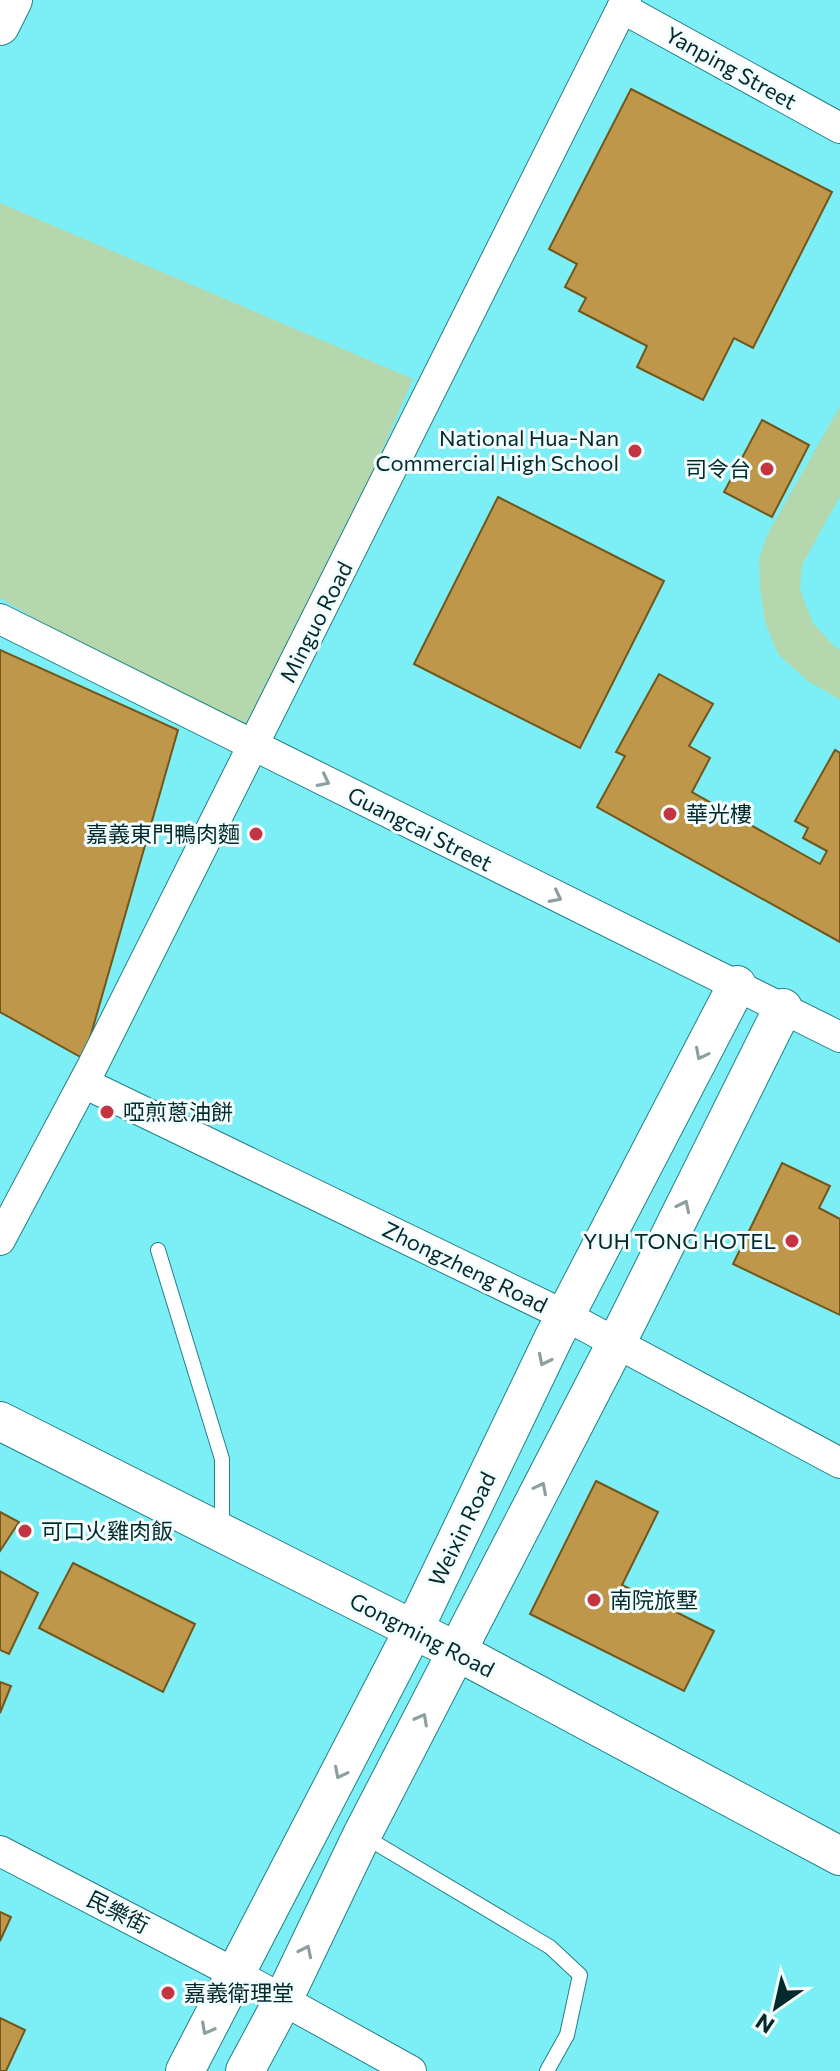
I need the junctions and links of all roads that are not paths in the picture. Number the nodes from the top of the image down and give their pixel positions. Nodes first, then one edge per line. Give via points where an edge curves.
1 (13, 0) edge
2 (624, 4) edge
3 (0, 26) edge
4 (840, 128) edge
5 (0, 619) edge
6 (254, 746) junction
7 (737, 985) junction
8 (783, 1008) junction
9 (840, 1037) edge
10 (84, 1083) junction
11 (0, 1240) edge
12 (158, 1250) dead end
13 (566, 1316) junction
14 (615, 1342) junction
15 (0, 1421) edge
16 (840, 1463) edge
17 (222, 1534) junction
18 (414, 1629) junction
19 (458, 1652) junction
20 (362, 1835) junction
21 (0, 1851) edge
22 (840, 1856) edge
23 (236, 1974) junction
24 (283, 2000) junction
25 (185, 2071) edge
26 (245, 2071) edge
27 (411, 2071) edge
28 (547, 2071) edge

1 - 3 street
2 - 4 street, Yanping Street
2 - 6 street, Minguo Road
5 - 6 street, Guangcai Street
6 -> 7 street, Guangcai Street
6 - 10 street, Minguo Road
7 - 8 street, Guangcai Street
7 -> 13 street, Weixin Road
8 - 9 street, Guangcai Street
14 -> 8 street
10 - 11 street, Minguo Road
10 - 13 street, Zhongzheng Road
12 - 17 lane via 222,1459
13 - 14 street, Zhongzheng Road
13 -> 18 street, Weixin Road
14 - 16 street, Zhongzheng Road
19 -> 14 street
15 - 17 street, Gongming Road
17 - 18 street, Gongming Road
18 - 19 street, Gongming Road
18 -> 23 street, Weixin Road
20 -> 19 street
19 - 22 street, Gongming Road
24 -> 20 street
20 - 28 lane via 550,1947 580,1975 567,2035
21 - 23 street, 民樂街
23 - 24 street, 民樂街
23 -> 25 street, Weixin Road
24 - 26 street
24 - 27 street, 民樂街

